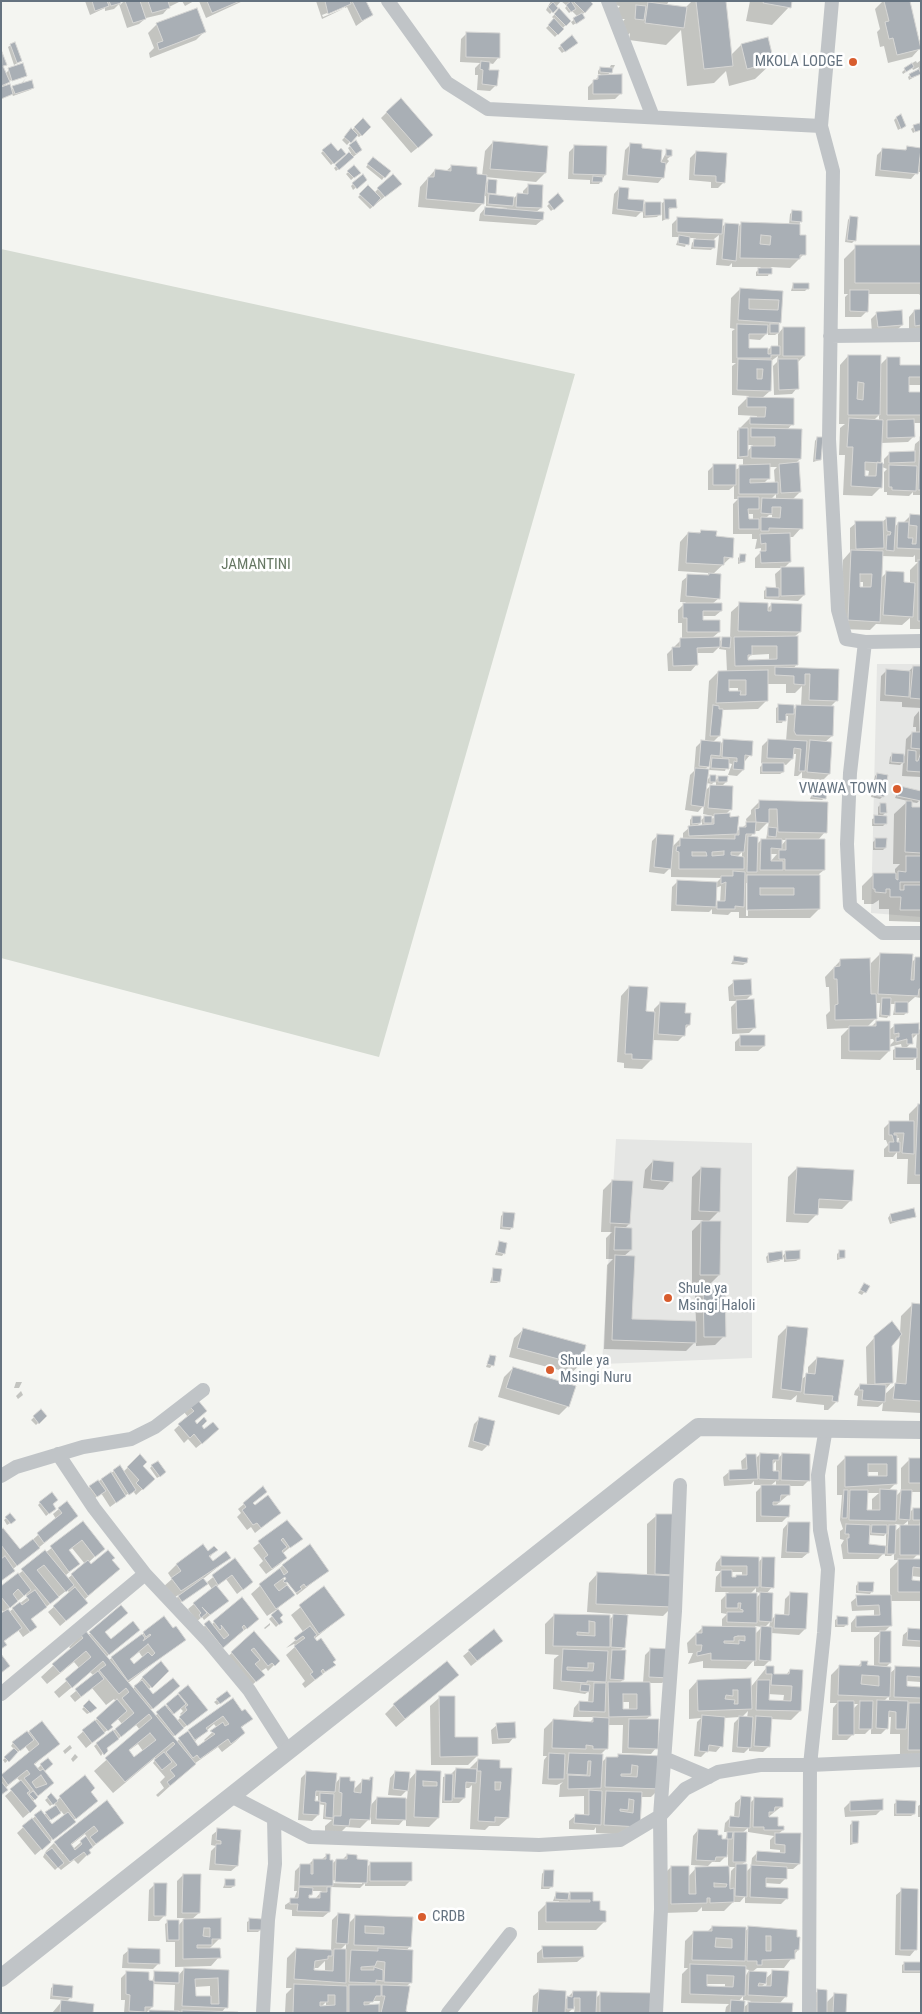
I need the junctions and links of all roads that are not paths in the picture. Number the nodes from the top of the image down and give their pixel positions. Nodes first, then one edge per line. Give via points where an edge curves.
1 (388, 1) edge
2 (608, 1) edge
3 (832, 1) edge
4 (653, 117) junction
5 (820, 126) junction
6 (921, 335) edge
7 (830, 336) junction
8 (921, 641) edge
9 (865, 642) junction
10 (921, 933) edge
11 (203, 1390) dead end
12 (826, 1428) junction
13 (921, 1430) edge
14 (58, 1454) junction
15 (1, 1476) edge
16 (680, 1485) dead end
17 (145, 1574) junction
18 (1, 1694) edge
19 (288, 1751) junction
20 (664, 1758) junction
21 (921, 1760) edge
22 (810, 1765) junction
23 (709, 1777) junction
24 (231, 1796) junction
25 (660, 1816) junction
26 (274, 1818) junction
27 (510, 1934) dead end
28 (1, 1978) edge
29 (263, 2013) edge
30 (448, 2013) edge
31 (656, 2013) edge
32 (809, 2013) edge

1 - 4 street via 447,83 488,110
2 - 4 street
3 - 5 street
4 - 5 street
5 - 7 street via 833,171
6 - 7 street
7 - 9 street via 828,438 838,610 846,639
8 - 9 street
9 - 10 street via 850,773 847,844 850,906 883,933
11 - 14 street via 155,1427 131,1439
12 - 13 street
12 - 19 street via 698,1427
12 - 22 street via 818,1476 820,1530 828,1569
14 - 15 street via 16,1467
14 - 17 street via 94,1508
16 - 20 street
17 - 18 street
17 - 19 street via 209,1642 243,1684
19 - 24 street
20 - 23 street
20 - 25 street
21 - 22 street
22 - 23 street via 760,1765 718,1772
22 - 32 street
23 - 25 street via 685,1789
24 - 26 street
24 - 28 street
25 - 26 street via 620,1840 539,1845 310,1837
25 - 31 street via 661,1909
26 - 29 street via 275,1864
27 - 30 street

